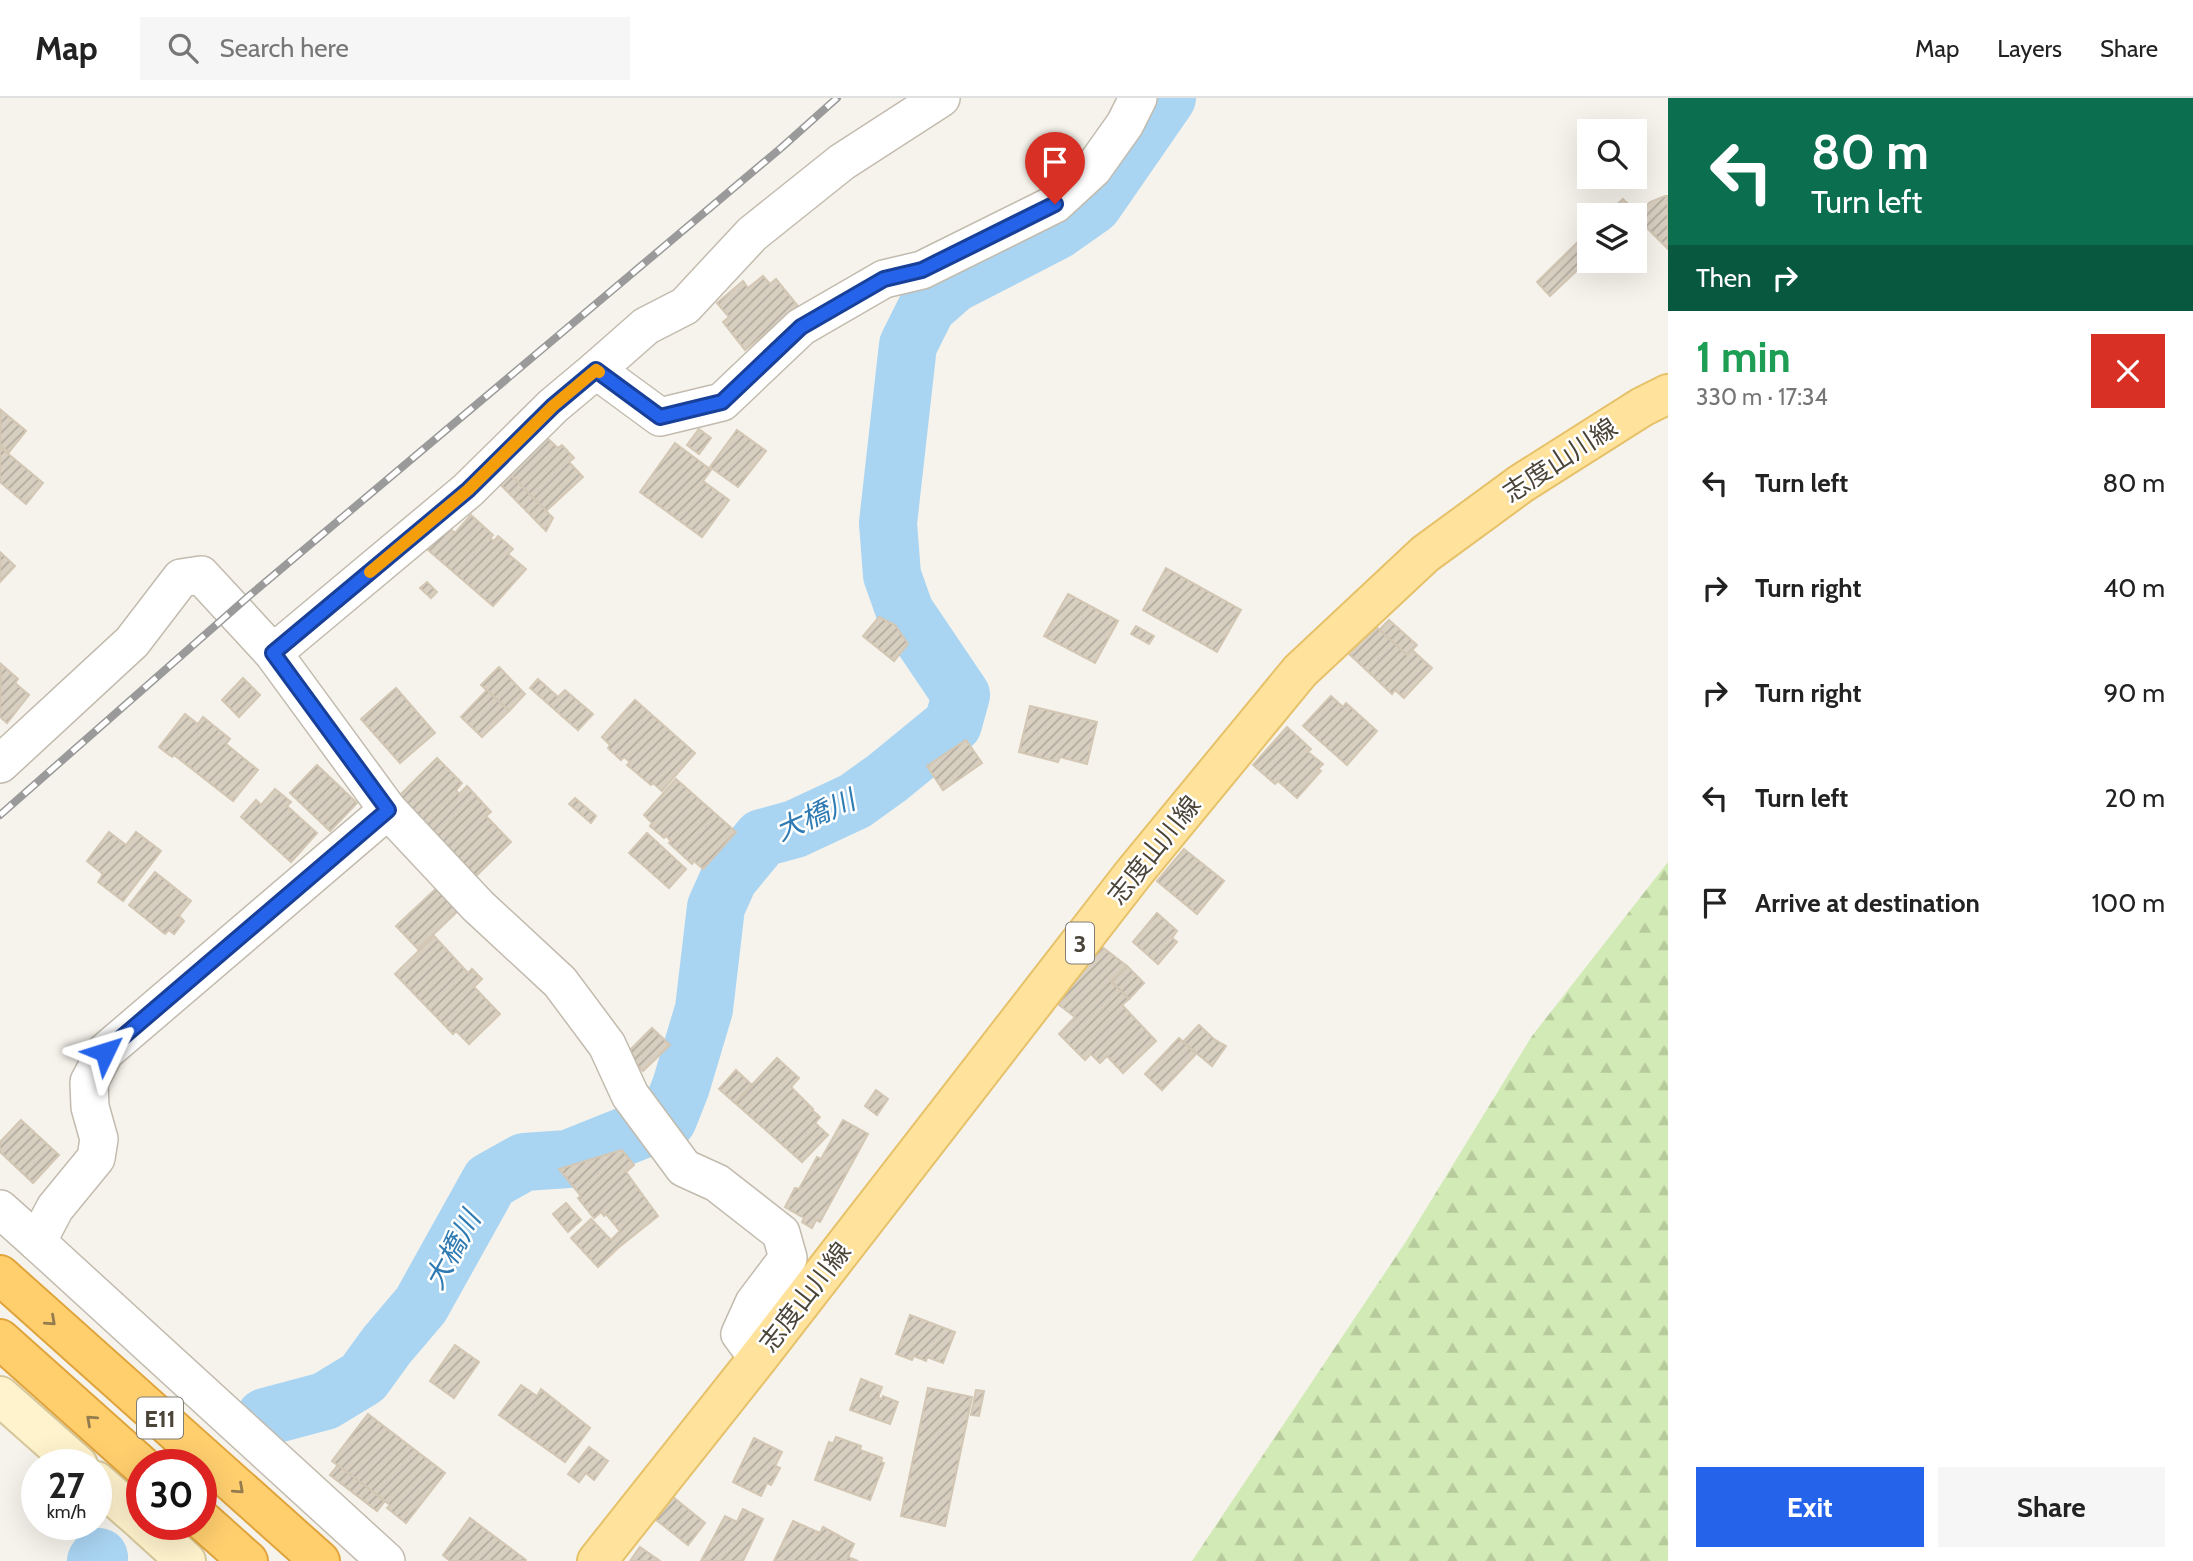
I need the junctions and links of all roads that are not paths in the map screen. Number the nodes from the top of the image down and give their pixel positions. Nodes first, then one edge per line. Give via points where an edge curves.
1 (941, 98) edge
2 (1138, 98) edge
3 (596, 370) junction
4 (1668, 394) edge
5 (273, 653) junction
6 (0, 764) edge
7 (388, 810) junction
8 (0, 1209) edge
9 (37, 1242) junction
10 (0, 1275) edge
11 (0, 1339) edge
12 (758, 1358) junction
13 (6, 1401) edge
14 (60, 1449) edge
15 (126, 1452) edge
16 (112, 1495) edge
17 (126, 1508) edge
18 (217, 1533) edge
19 (162, 1540) edge
20 (186, 1561) edge
21 (248, 1561) edge
22 (320, 1561) edge
23 (386, 1561) edge
24 (597, 1561) edge

1 - 3 street via 842,162 752,234 685,306 646,327
2 - 3 street via 1093,169 1055,204 922,270 884,279 801,327 722,402 660,417
3 - 5 street via 468,490
4 - 12 main road, 志度山川線 / 3 via 1522,483 1425,554 1300,671 1133,874
5 - 6 street via 201,575 181,578 132,642
5 - 7 street
7 - 9 street via 105,1052 89,1082 99,1139 96,1158 55,1208
7 - 12 street via 478,906 560,982 607,1045 630,1095 684,1168 717,1183 781,1233 788,1258 754,1303 740,1334
8 - 9 street
9 - 23 street
10 -> 22 highway, E11
15 -> 11 highway, E11
12 - 24 main road, 志度山川線 / 3
13 - 14 street
16 - 17 street
18 - 21 highway
19 - 20 street

